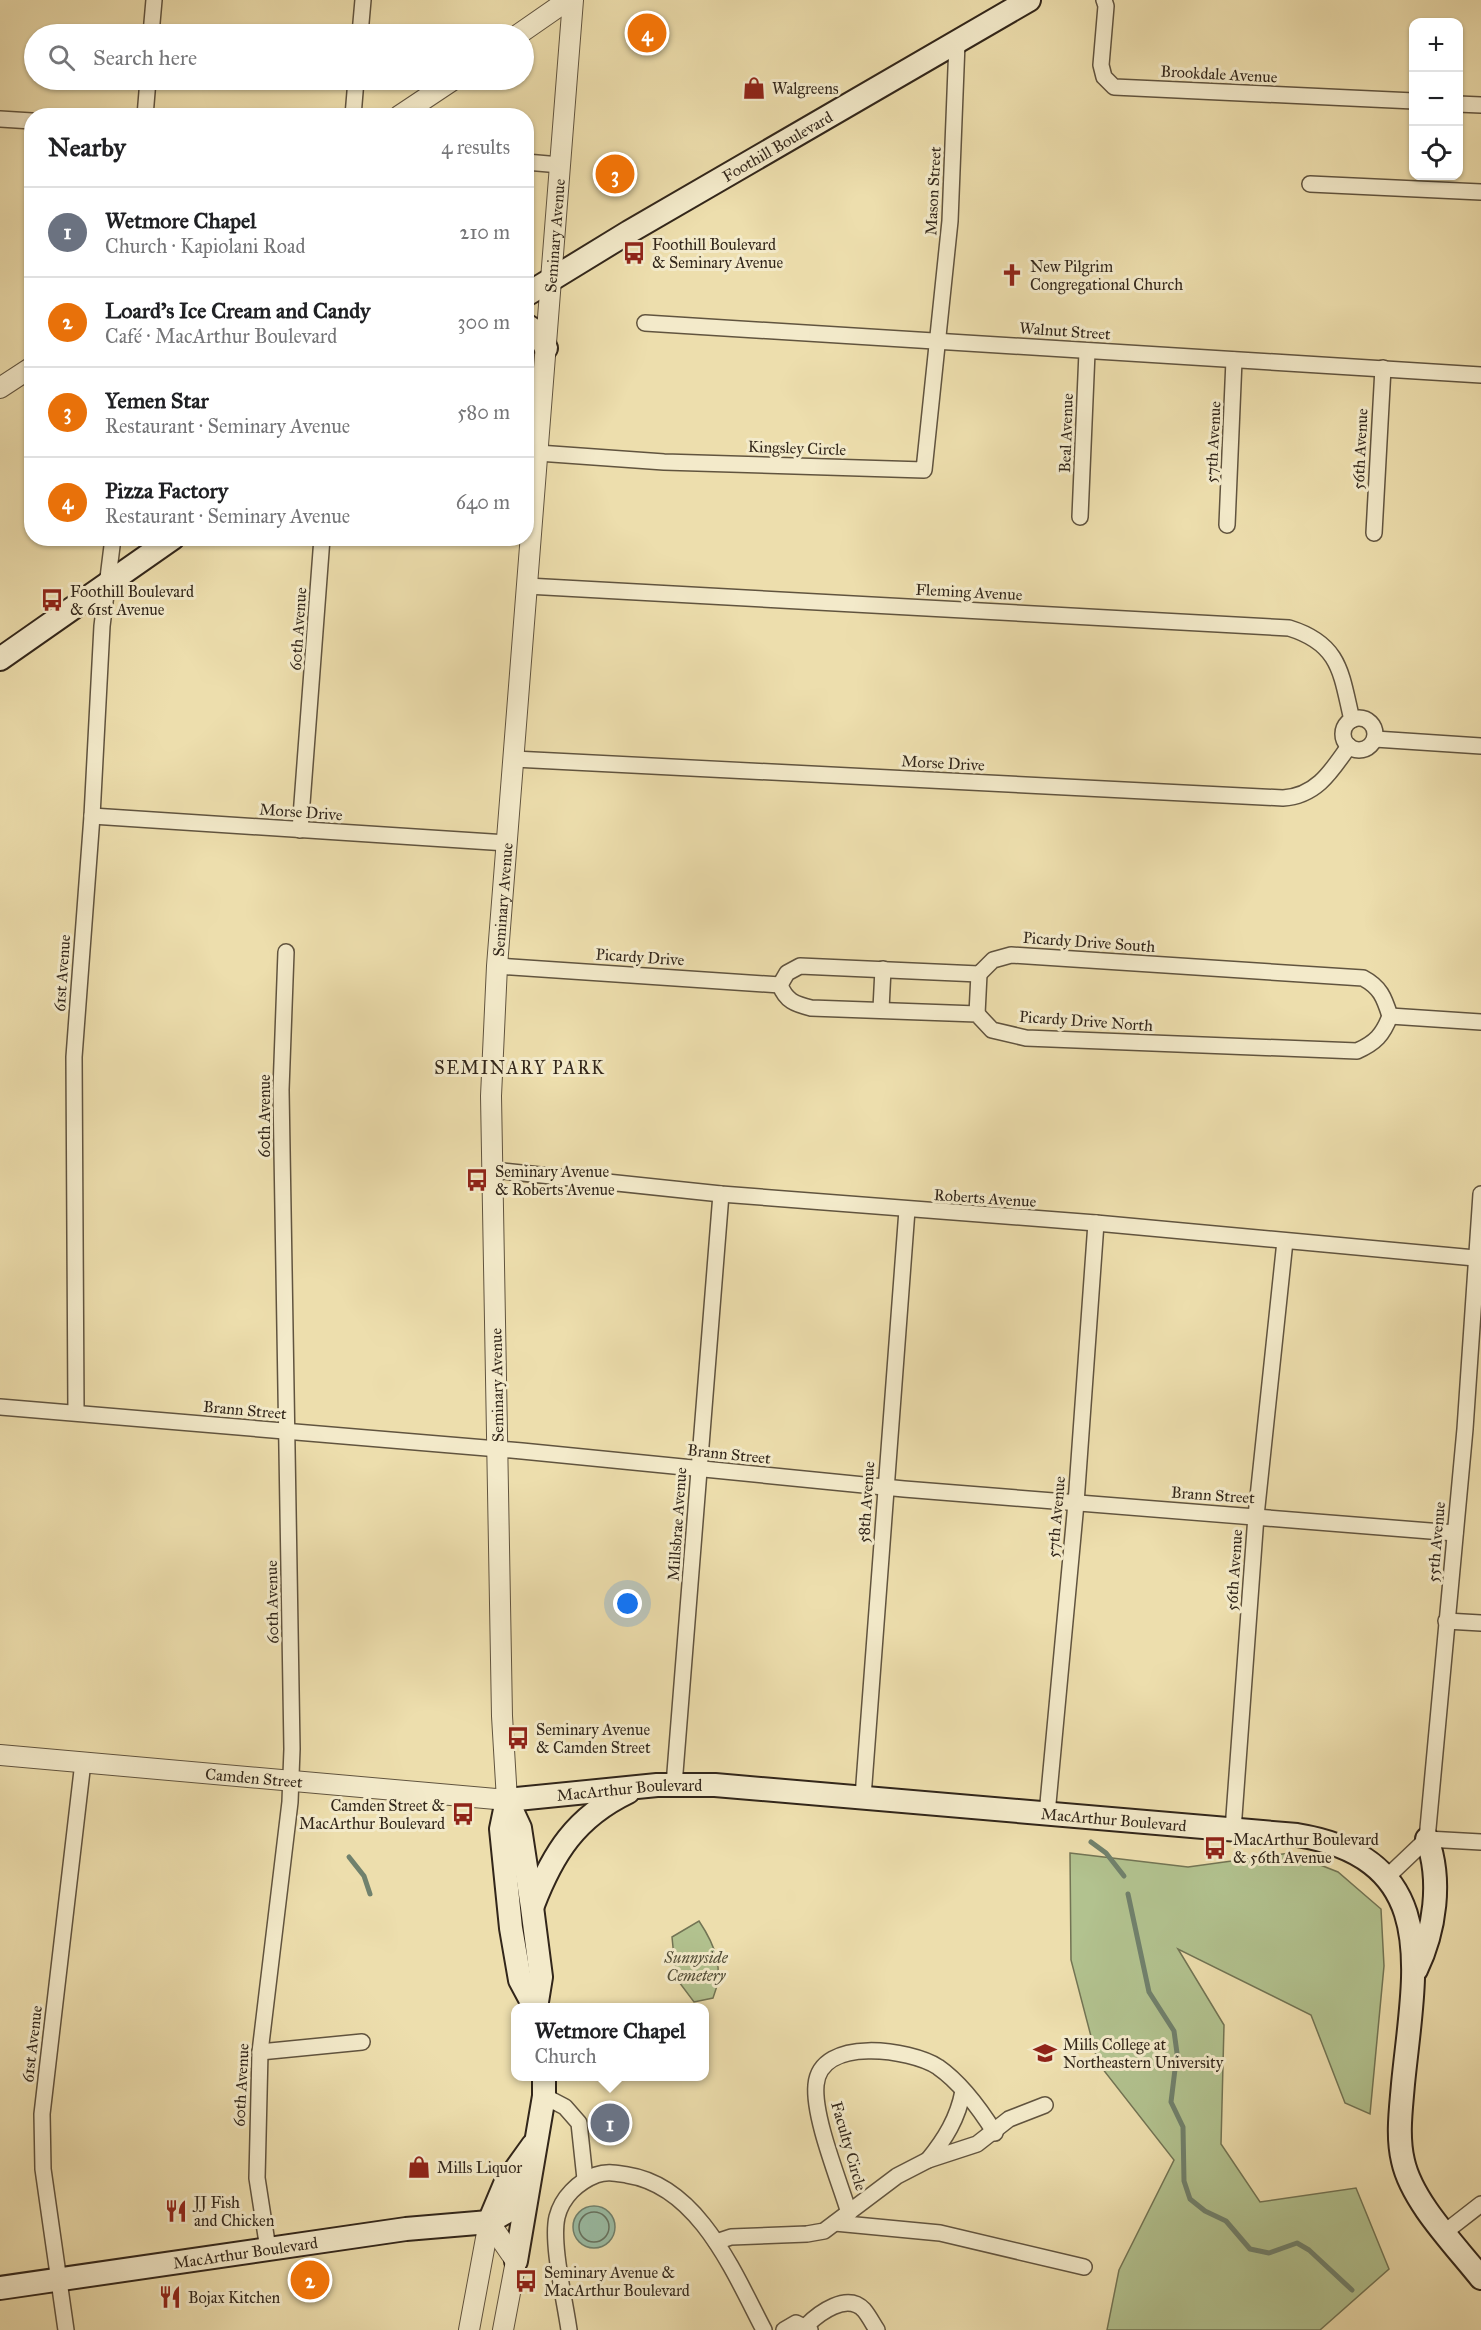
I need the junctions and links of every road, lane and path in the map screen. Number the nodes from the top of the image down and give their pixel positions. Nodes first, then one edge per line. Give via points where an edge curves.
1 (154, 0) edge
2 (363, 0) edge
3 (568, 0) edge
4 (573, 0) edge
5 (1029, 0) edge
6 (1104, 0) edge
7 (152, 24) edge
8 (361, 24) edge
9 (533, 24) edge
10 (957, 43) junction
11 (147, 90) edge
12 (355, 90) edge
13 (438, 90) edge
14 (1409, 101) edge
15 (1463, 104) edge
16 (1481, 105) edge
17 (146, 108) edge
18 (354, 108) edge
19 (411, 108) edge
20 (0, 119) edge
21 (24, 120) edge
22 (534, 163) edge
23 (560, 165) junction
24 (1310, 184) dead end
25 (1481, 192) edge
26 (552, 278) junction
27 (534, 290) edge
28 (645, 323) dead end
29 (534, 331) edge
30 (940, 340) junction
31 (546, 348) junction
32 (1088, 352) junction
33 (1234, 360) junction
34 (1383, 368) junction
35 (24, 372) edge
36 (1481, 375) edge
37 (0, 388) edge
38 (538, 453) junction
39 (534, 501) edge
40 (1080, 517) dead end
41 (1227, 525) dead end
42 (1374, 532) dead end
43 (112, 546) edge
44 (162, 546) edge
45 (321, 546) edge
46 (530, 546) edge
47 (106, 585) junction
48 (527, 586) junction
49 (0, 659) edge
50 (1352, 720) junction
51 (1375, 739) junction
52 (1349, 746) junction
53 (1481, 746) edge
54 (514, 759) junction
55 (92, 816) junction
56 (300, 830) junction
57 (507, 843) junction
58 (286, 952) dead end
59 (497, 966) junction
60 (883, 969) junction
61 (979, 974) junction
62 (780, 985) junction
63 (881, 1009) junction
64 (977, 1014) junction
65 (1390, 1016) junction
66 (1481, 1022) edge
67 (493, 1170) junction
68 (721, 1194) junction
69 (1481, 1194) edge
70 (907, 1210) junction
71 (1096, 1224) junction
72 (1479, 1236) edge
73 (1285, 1241) junction
74 (1475, 1258) junction
75 (0, 1407) edge
76 (76, 1412) junction
77 (1465, 1429) junction
78 (1481, 1430) edge
79 (288, 1432) junction
80 (498, 1449) junction
81 (699, 1469) junction
82 (885, 1488) junction
83 (1076, 1503) junction
84 (1257, 1516) junction
85 (1455, 1533) junction
86 (1446, 1621) junction
87 (1481, 1623) edge
88 (0, 1755) edge
89 (83, 1762) junction
90 (291, 1780) junction
91 (674, 1785) junction
92 (637, 1788) junction
93 (863, 1797) junction
94 (507, 1800) junction
95 (1047, 1814) junction
96 (1233, 1830) junction
97 (1427, 1839) junction
98 (1481, 1842) edge
99 (1387, 1877) junction
100 (532, 1907) junction
101 (1414, 1974) junction
102 (534, 2003) edge
103 (537, 2003) edge
104 (362, 2042) dead end
105 (260, 2052) junction
106 (544, 2086) edge
107 (963, 2091) junction
108 (1045, 2105) dead end
109 (995, 2133) junction
110 (534, 2144) junction
111 (928, 2160) junction
112 (585, 2180) junction
113 (527, 2190) junction
114 (1481, 2204) edge
115 (849, 2213) junction
116 (489, 2222) junction
117 (835, 2223) junction
118 (1445, 2232) junction
119 (716, 2242) junction
120 (268, 2249) junction
121 (516, 2261) junction
122 (1084, 2267) dead end
123 (1481, 2278) edge
124 (60, 2279) junction
125 (0, 2288) edge
126 (808, 2328) edge
127 (66, 2330) edge
128 (469, 2330) edge
129 (503, 2330) edge
130 (569, 2330) edge
131 (764, 2330) edge
132 (784, 2330) edge
133 (877, 2330) edge

1 - 7 street
2 - 8 street
3 - 9 street
4 - 23 street, Seminary Avenue
5 - 10 main road, Foothill Boulevard
6 - 14 street, Brookdale Avenue via 1101,65 1104,77 1114,87
10 - 26 main road, Foothill Boulevard
10 - 30 street, Mason Street via 950,221
11 - 17 street
12 - 18 street
13 - 19 street
15 - 16 street
20 - 21 street
22 - 23 street
23 - 26 street, Seminary Avenue
24 - 25 street
26 - 27 main road, Foothill Boulevard
26 - 31 street, Seminary Avenue
28 - 30 street, Walnut Street
29 - 31 main road
30 - 32 street, Walnut Street
30 - 38 street, Kingsley Circle via 924,470 664,462
31 - 38 street, Seminary Avenue
32 - 33 street, Walnut Street
32 - 40 street, Beal Avenue
33 - 34 street, Walnut Street
33 - 41 street, 57th Avenue
34 - 36 street, Walnut Street
34 - 42 street, 56th Avenue
35 - 37 street
38 - 39 street, Seminary Avenue
43 - 47 street, 61st Avenue
44 - 47 main road
45 - 56 street, 60th Avenue
46 - 48 street, Seminary Avenue
47 - 49 main road
47 - 55 street, 61st Avenue
48 - 50 street, Fleming Avenue via 1289,628 1309,634 1326,646 1338,662
48 - 54 street, Seminary Avenue
50 - 51 street via 1368,720
50 - 52 street via 1343,733
51 - 52 street via 1362,750
51 - 53 street
52 - 54 street, Morse Drive via 1310,793 1283,798
54 - 57 street, Seminary Avenue
55 - 56 street, Morse Drive
55 - 76 street, 61st Avenue via 74,1057
56 - 57 street, Morse Drive
57 - 59 street, Seminary Avenue
58 - 79 street, 60th Avenue via 281,1090
59 - 62 street, Picardy Drive
59 - 67 street, Seminary Avenue via 491,1096
60 - 61 street
60 - 62 street via 800,966 787,973
60 - 63 street
61 - 64 street
61 - 65 street, Picardy Drive South via 993,960 1011,956 1363,978 1384,995
62 - 63 street via 784,996 811,1008
63 - 64 street
64 - 65 street, Picardy Drive North via 992,1030 1026,1038 1357,1052 1373,1044
65 - 66 street
67 - 68 street, Roberts Avenue
67 - 80 street, Seminary Avenue
68 - 70 street, Roberts Avenue
68 - 81 street, Millsbrae Avenue
69 - 72 street, 55th Avenue
70 - 71 street, Roberts Avenue
70 - 82 street, 58th Avenue
71 - 73 street, Roberts Avenue
71 - 83 street, 57th Avenue
72 - 74 street, 55th Avenue
73 - 74 street, Roberts Avenue
73 - 84 street, 56th Avenue
74 - 77 street, 55th Avenue
75 - 76 street, Brann Street
76 - 79 street, Brann Street
77 - 78 street
77 - 85 street, 55th Avenue
79 - 80 street, Brann Street
79 - 90 street, 60th Avenue
80 - 81 street, Brann Street
80 - 94 street, Seminary Avenue
81 - 82 street, Brann Street
81 - 91 street, Millsbrae Avenue
82 - 83 street, Brann Street
82 - 93 street, 58th Avenue
83 - 84 street, Brann Street
83 - 95 street, 57th Avenue
84 - 85 street, Brann Street
84 - 96 street, 56th Avenue
85 - 86 street, 55th Avenue
86 - 87 street
86 - 97 street, 55th Avenue
88 - 89 street, Camden Street
89 - 90 street, Camden Street
89 - 124 street, 61st Avenue via 42,2114 42,2169
90 - 94 street, Camden Street
90 - 105 street, 60th Avenue
91 - 92 main road, MacArthur Boulevard
91 - 93 main road, MacArthur Boulevard
92 - 94 main road, MacArthur Boulevard
92 - 100 main road via 616,1798 570,1834 548,1868
93 - 95 main road, MacArthur Boulevard
94 - 100 main road via 520,1828
94 - 102 main road via 501,1829 515,1958 520,1980
95 - 96 main road, MacArthur Boulevard
96 - 99 main road, MacArthur Boulevard via 1329,1840 1368,1860
97 - 98 street
97 - 99 street
97 - 101 main road via 1435,1868 1432,1929
99 - 101 main road, MacArthur Boulevard via 1409,1917
100 - 103 main road via 541,1977
101 - 118 main road, MacArthur Boulevard via 1401,2147 1408,2178
104 - 105 street
105 - 120 street, 60th Avenue via 257,2178
106 - 110 main road
106 - 112 street via 579,2123
107 - 109 street, Faculty Circle
107 - 111 street via 952,2126
107 - 115 street, Faculty Circle via 937,2066 908,2054 842,2054 824,2065 816,2084 817,2101
108 - 109 street via 1009,2119
109 - 111 street via 977,2144
110 - 113 main road
110 - 116 main road via 505,2184
111 - 115 street via 878,2188
112 - 119 street via 606,2171 652,2182 674,2195
112 - 130 street via 568,2193 557,2217
113 - 116 main road, MacArthur Boulevard via 513,2208
113 - 121 main road
114 - 118 street
115 - 117 street
116 - 120 main road, MacArthur Boulevard via 414,2228
116 - 121 street
116 - 128 street
117 - 119 street via 824,2231 807,2234 731,2237
117 - 122 street via 940,2233
118 - 123 main road, MacArthur Boulevard
119 - 131 street
120 - 124 main road, MacArthur Boulevard
121 - 129 street
124 - 125 main road, MacArthur Boulevard
124 - 127 street, 61st Avenue
126 - 132 street via 796,2323
126 - 133 street via 833,2306 850,2304 863,2308

